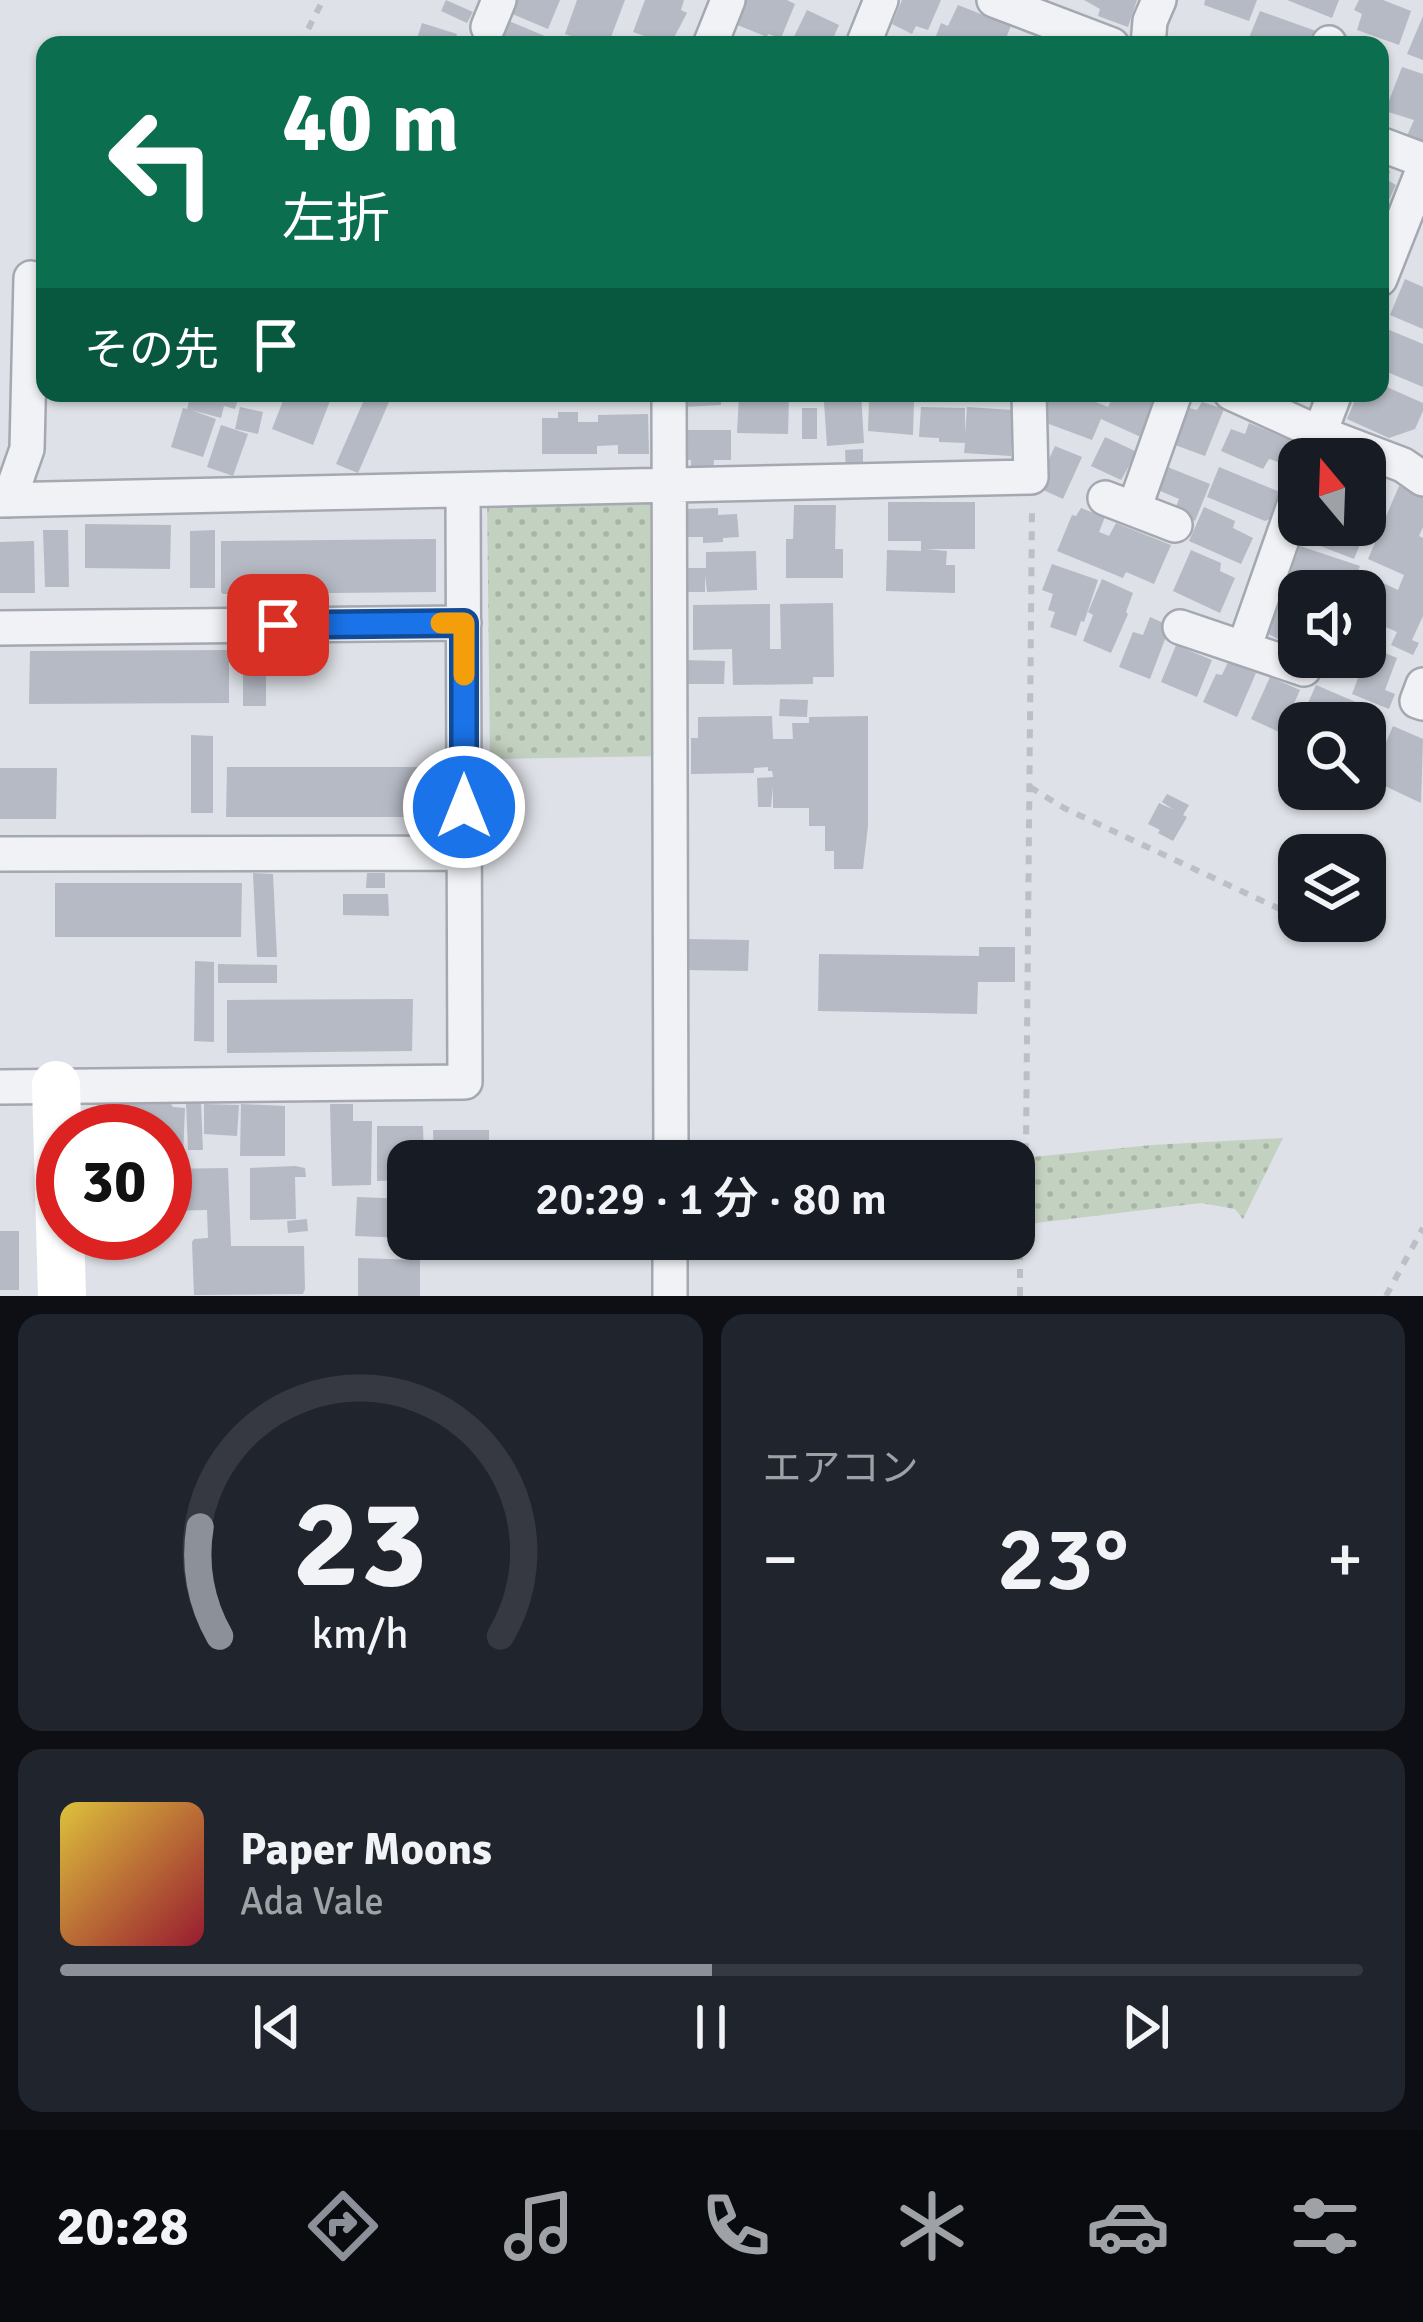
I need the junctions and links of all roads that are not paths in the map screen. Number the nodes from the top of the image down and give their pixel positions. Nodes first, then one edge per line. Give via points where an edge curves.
1 (728, 0) edge
2 (881, 0) edge
3 (994, 0) edge
4 (1159, 0) edge
5 (1032, 31) edge
6 (714, 36) edge
7 (867, 36) edge
8 (1149, 36) edge
9 (1389, 148) edge
10 (1423, 160) edge
11 (1423, 170) edge
12 (1389, 256) edge
13 (25, 279) edge
14 (669, 402) edge
15 (1029, 402) edge
16 (1170, 402) edge
17 (1245, 402) edge
18 (1332, 402) edge
19 (1302, 438) edge
20 (1318, 438) edge
21 (1386, 461) edge
22 (1423, 479) edge
23 (671, 486) junction
24 (463, 490) junction
25 (4, 500) edge
26 (1175, 525) dead end
27 (1280, 546) edge
28 (464, 623) junction
29 (1180, 627) dead end
30 (0, 628) edge
31 (1244, 649) junction
32 (1278, 660) edge
33 (1423, 685) edge
34 (1423, 703) edge
35 (0, 854) edge
36 (464, 854) junction
37 (56, 1085) junction
38 (0, 1087) edge
39 (671, 1140) edge
40 (670, 1260) edge
41 (62, 1296) edge
42 (670, 1296) edge

1 - 6 street
2 - 7 street
3 - 5 street
4 - 8 street
9 - 10 street
11 - 12 street
13 - 25 street via 27,449
14 - 23 street
15 - 23 street via 1031,477
16 - 26 street via 1119,503
17 - 19 street
18 - 20 street
21 - 22 street
23 - 24 street
23 - 39 street
24 - 25 street
24 - 28 street
27 - 31 street
28 - 30 street
28 - 36 street
29 - 31 street
31 - 32 street
33 - 34 street
35 - 36 street
36 - 37 street via 465,1082
37 - 38 street
37 - 41 street
40 - 42 street

